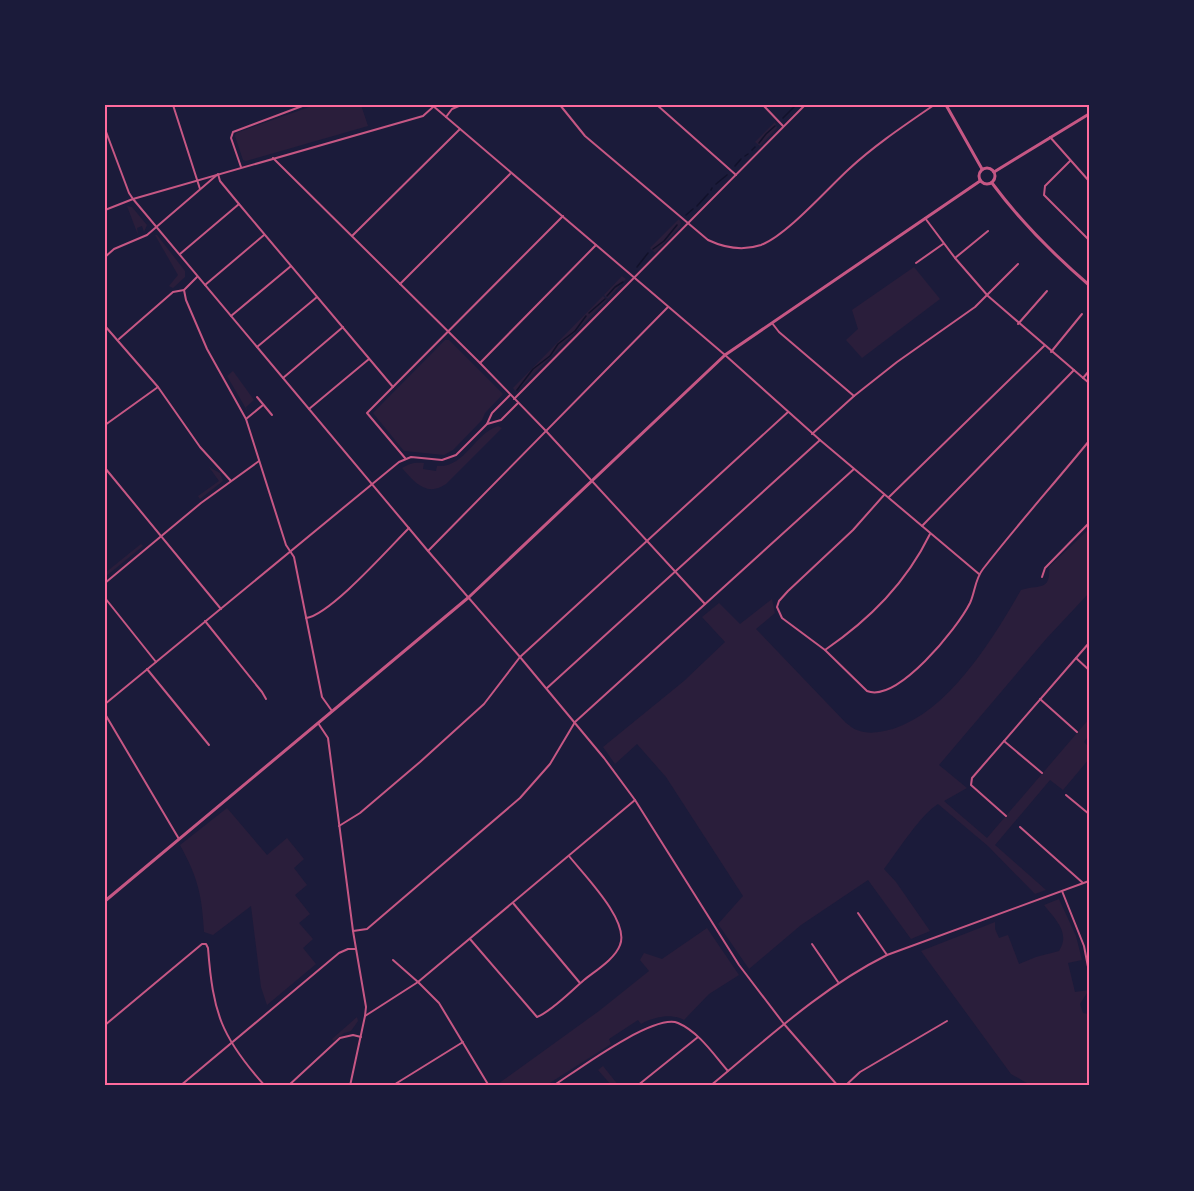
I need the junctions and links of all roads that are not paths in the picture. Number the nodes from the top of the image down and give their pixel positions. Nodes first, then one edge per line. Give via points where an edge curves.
1 (173, 105) edge
2 (306, 105) edge
3 (461, 105) edge
4 (560, 105) edge
5 (657, 105) edge
6 (763, 105) edge
7 (805, 105) edge
8 (934, 105) edge
9 (946, 105) edge
10 (433, 106) edge
11 (1089, 114) edge
12 (446, 117) junction
13 (783, 126) junction
14 (105, 129) edge
15 (460, 129) junction
16 (1050, 137) junction
17 (273, 158) junction
18 (1070, 161) junction
19 (241, 167) junction
20 (982, 169) junction
21 (994, 172) junction
22 (511, 173) junction
23 (218, 174) junction
24 (736, 175) junction
25 (197, 180) junction
26 (1088, 180) edge
27 (980, 181) junction
28 (992, 183) junction
29 (200, 189) junction
30 (133, 199) junction
31 (239, 204) junction
32 (105, 210) edge
33 (563, 216) junction
34 (925, 218) junction
35 (687, 224) junction
36 (156, 226) junction
37 (988, 231) dead end
38 (264, 235) junction
39 (352, 236) junction
40 (1089, 240) edge
41 (943, 244) junction
42 (596, 245) junction
43 (180, 254) junction
44 (105, 257) edge
45 (955, 258) junction
46 (916, 263) dead end
47 (1018, 264) dead end
48 (291, 266) junction
49 (198, 276) junction
50 (634, 278) junction
51 (400, 284) junction
52 (205, 285) junction
53 (1089, 285) edge
54 (184, 290) junction
55 (1047, 291) dead end
56 (988, 296) junction
57 (317, 297) junction
58 (668, 307) junction
59 (1082, 314) dead end
60 (231, 316) junction
61 (772, 323) junction
62 (1018, 324) junction
63 (105, 326) edge
64 (343, 327) junction
65 (449, 332) junction
66 (118, 339) junction
67 (1044, 346) junction
68 (257, 347) junction
69 (1051, 352) junction
70 (725, 355) junction
71 (369, 358) junction
72 (480, 363) junction
73 (1074, 370) junction
74 (1089, 371) edge
75 (282, 378) junction
76 (1083, 378) junction
77 (1089, 384) edge
78 (158, 387) junction
79 (393, 387) junction
80 (510, 395) junction
81 (854, 396) junction
82 (257, 397) dead end
83 (514, 399) junction
84 (519, 403) junction
85 (263, 405) junction
86 (309, 409) junction
87 (788, 412) junction
88 (272, 415) dead end
89 (105, 417) edge
90 (246, 419) junction
91 (109, 422) junction
92 (488, 424) junction
93 (105, 425) edge
94 (546, 431) junction
95 (813, 434) junction
96 (820, 440) junction
97 (1089, 441) edge
98 (405, 458) junction
99 (259, 461) junction
100 (105, 468) edge
101 (854, 468) junction
102 (231, 481) junction
103 (592, 482) junction
104 (372, 484) junction
105 (884, 495) junction
106 (888, 498) junction
107 (1089, 523) edge
108 (922, 526) junction
109 (409, 528) junction
110 (930, 534) junction
111 (162, 536) junction
112 (646, 540) junction
113 (428, 551) junction
114 (291, 552) junction
115 (675, 572) junction
116 (980, 574) junction
117 (1042, 577) dead end
118 (105, 583) edge
119 (469, 597) junction
120 (105, 598) edge
121 (705, 604) junction
122 (221, 609) junction
123 (306, 618) junction
124 (205, 621) junction
125 (1089, 643) edge
126 (825, 650) junction
127 (520, 657) junction
128 (1076, 657) junction
129 (156, 662) junction
130 (147, 669) junction
131 (1089, 670) edge
132 (547, 688) junction
133 (266, 699) dead end
134 (1040, 699) junction
135 (105, 704) edge
136 (332, 711) junction
137 (105, 714) edge
138 (575, 722) junction
139 (318, 723) junction
140 (1077, 732) dead end
141 (1004, 741) junction
142 (209, 745) dead end
143 (1042, 773) dead end
144 (1066, 795) dead end
145 (635, 800) junction
146 (1089, 814) edge
147 (1006, 816) dead end
148 (339, 826) junction
149 (1020, 827) dead end
150 (179, 839) junction
151 (569, 856) junction
152 (1089, 881) edge
153 (1083, 883) junction
154 (1062, 891) junction
155 (105, 902) edge
156 (513, 903) junction
157 (858, 913) dead end
158 (353, 931) junction
159 (470, 939) junction
160 (812, 944) dead end
161 (1089, 945) edge
162 (1083, 946) junction
163 (356, 949) junction
164 (887, 955) junction
165 (393, 960) dead end
166 (1089, 972) edge
167 (418, 982) junction
168 (838, 982) junction
169 (580, 983) junction
170 (365, 1016) junction
171 (947, 1021) dead end
172 (784, 1024) junction
173 (105, 1025) edge
174 (698, 1036) junction
175 (361, 1037) junction
176 (463, 1042) junction
177 (230, 1044) junction
178 (728, 1071) junction
179 (180, 1086) edge
180 (265, 1086) edge
181 (288, 1086) edge
182 (350, 1086) edge
183 (392, 1086) edge
184 (489, 1086) edge
185 (553, 1086) edge
186 (637, 1086) edge
187 (710, 1086) edge
188 (838, 1086) edge
189 (845, 1086) edge

1 - 25 street
2 - 19 street via 233,132 231,138
3 - 12 street
4 - 35 street via 585,136
5 - 24 street
6 - 13 street
7 - 13 street
8 - 35 street via 850,168 769,241 751,248 729,248 708,240
9 - 20 street
10 - 12 street
10 - 17 street via 423,116
11 - 16 street
12 - 15 street
13 - 24 street
14 - 30 street
15 - 22 street
15 - 39 street
16 - 18 street
16 - 21 street
17 - 19 street
17 - 39 street
18 - 26 street
18 - 40 street via 1045,186 1044,195
19 - 23 street
20 - 21 street
20 - 27 street
21 - 28 street
22 - 33 street
22 - 51 street
23 - 25 street
23 - 29 street
23 - 31 street
24 - 35 street
25 - 29 street
25 - 30 street
27 - 28 street via 985,185
27 - 34 street
28 - 53 street via 1017,217
29 - 36 street
30 - 32 street
30 - 36 street
31 - 38 street
31 - 43 street
33 - 42 street
33 - 65 street
34 - 41 street
34 - 61 street
35 - 50 street
36 - 43 street
36 - 44 street via 147,235
37 - 45 street
38 - 48 street
38 - 52 street
39 - 51 street
41 - 45 street
41 - 46 street
42 - 50 street
42 - 72 street
43 - 49 street
45 - 56 street
47 - 56 street
48 - 57 street
48 - 60 street
49 - 52 street
49 - 54 street
50 - 58 street
50 - 83 street
51 - 65 street
52 - 60 street
54 - 66 street via 173,291
54 - 90 street via 207,349
55 - 62 street
56 - 62 street
56 - 81 street
57 - 64 street
57 - 68 street
58 - 70 street
58 - 94 street
59 - 69 street
60 - 68 street
61 - 70 street
61 - 81 street
62 - 67 street
63 - 66 street
64 - 71 street
64 - 75 street
65 - 72 street
65 - 79 street
66 - 78 street
67 - 69 street
67 - 106 street
68 - 75 street
69 - 73 street
70 - 87 street
70 - 103 street
71 - 79 street
71 - 86 street
72 - 80 street
73 - 76 street
73 - 108 street
74 - 76 street
75 - 86 street
76 - 77 street
78 - 91 street
78 - 102 street via 200,447
79 - 98 street via 367,412
80 - 83 street
80 - 92 street via 492,413
81 - 95 street
82 - 85 street
83 - 84 street
84 - 92 street via 501,420
84 - 94 street
85 - 88 street
85 - 90 street
86 - 104 street
87 - 95 street
87 - 112 street
89 - 91 street
90 - 99 street
91 - 93 street
92 - 98 street via 449,459
94 - 103 street
94 - 113 street
95 - 96 street
96 - 101 street
96 - 115 street
97 - 116 street
98 - 104 street
99 - 102 street
99 - 114 street
100 - 111 street
101 - 105 street
101 - 121 street
102 - 111 street
103 - 112 street
103 - 119 street
104 - 109 street
104 - 114 street
105 - 106 street
105 - 126 street via 779,601 777,607 782,618
106 - 108 street
107 - 117 street via 1044,568
108 - 110 street
109 - 113 street
109 - 123 street via 331,605
110 - 116 street
110 - 126 street via 916,562 884,603
111 - 118 street
111 - 122 street
112 - 115 street
112 - 127 street
113 - 119 street
114 - 122 street
114 - 123 street
115 - 121 street
115 - 132 street
116 - 126 street via 971,601 948,636 926,660 886,691 867,691
119 - 127 street
119 - 136 street
120 - 129 street
121 - 138 street
122 - 124 street
123 - 136 street via 322,697
124 - 129 street
124 - 133 street
125 - 128 street
127 - 132 street
127 - 148 street via 484,704 360,813
128 - 131 street
128 - 134 street
129 - 130 street
130 - 135 street
130 - 142 street
132 - 138 street
134 - 140 street
134 - 141 street
136 - 139 street
137 - 150 street
138 - 145 street
138 - 158 street via 550,764 520,798 367,929
139 - 148 street via 328,738
139 - 150 street
141 - 143 street
141 - 147 street via 970,782
144 - 146 street
145 - 151 street
145 - 172 street via 739,965
148 - 158 street
149 - 153 street
150 - 155 street
151 - 156 street
151 - 169 street via 618,918 621,938 615,953
152 - 153 street
153 - 154 street
154 - 162 street
154 - 164 street
156 - 159 street
156 - 169 street
157 - 164 street
158 - 163 street
159 - 167 street
159 - 169 street via 537,1017
160 - 168 street
161 - 162 street
162 - 166 street
163 - 170 street
163 - 177 street via 339,953
164 - 168 street
165 - 167 street
167 - 170 street
167 - 176 street via 438,1003
168 - 172 street
170 - 175 street
171 - 189 street via 860,1072
172 - 178 street
172 - 188 street
173 - 177 street via 206,944 216,1008
174 - 178 street
174 - 185 street via 676,1022 666,1021 634,1034
174 - 186 street
175 - 181 street via 340,1038
175 - 182 street
176 - 183 street
176 - 184 street
177 - 179 street
177 - 180 street
178 - 187 street

